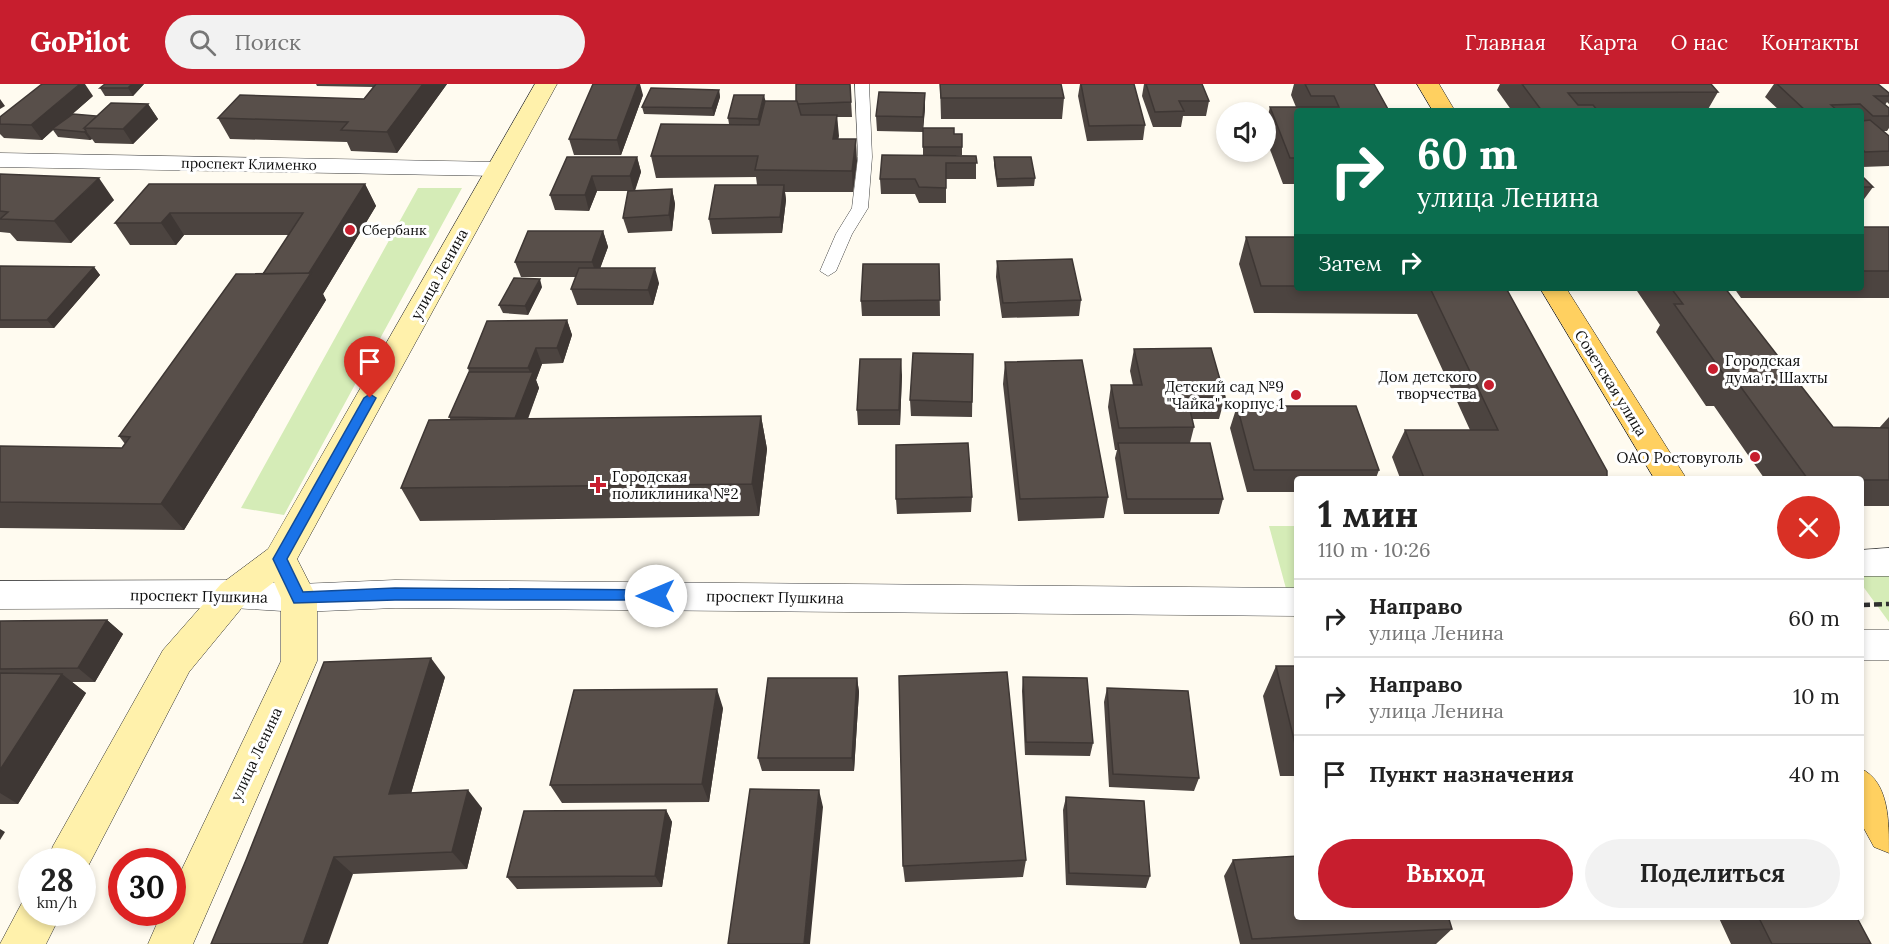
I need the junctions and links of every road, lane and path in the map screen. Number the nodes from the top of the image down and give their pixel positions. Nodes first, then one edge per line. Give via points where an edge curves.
1 (546, 84) edge
2 (862, 84) edge
3 (1428, 84) edge
4 (1442, 108) edge
5 (0, 160) edge
6 (498, 169) junction
7 (828, 270) dead end
8 (1555, 291) edge
9 (1669, 476) edge
10 (280, 559) junction
11 (1889, 562) edge
12 (1864, 563) edge
13 (233, 594) junction
14 (0, 595) edge
15 (299, 598) junction
16 (1294, 602) edge
17 (1889, 604) edge
18 (1864, 605) edge
19 (1864, 645) edge
20 (1889, 645) edge
21 (1864, 791) edge
22 (1889, 833) edge
23 (75, 848) edge
24 (32, 926) edge
25 (22, 944) edge
26 (170, 944) edge

1 - 6 main road, улица Ленина
2 - 7 lane via 865,157 860,208
3 - 4 main road
5 - 6 street, проспект Клименко
6 - 10 main road, улица Ленина
8 - 9 main road, Советская улица
10 - 13 main road, улица Ленина
10 - 15 main road, улица Ленина
11 - 12 street
13 - 14 street, проспект Пушкина
13 - 15 street, проспект Пушкина
13 - 23 main road, улица Ленина via 176,661
15 - 16 street, проспект Пушкина via 395,594
15 - 26 main road, улица Ленина via 299,661
17 - 18 path
19 - 20 street
21 - 22 main road
24 - 25 main road

